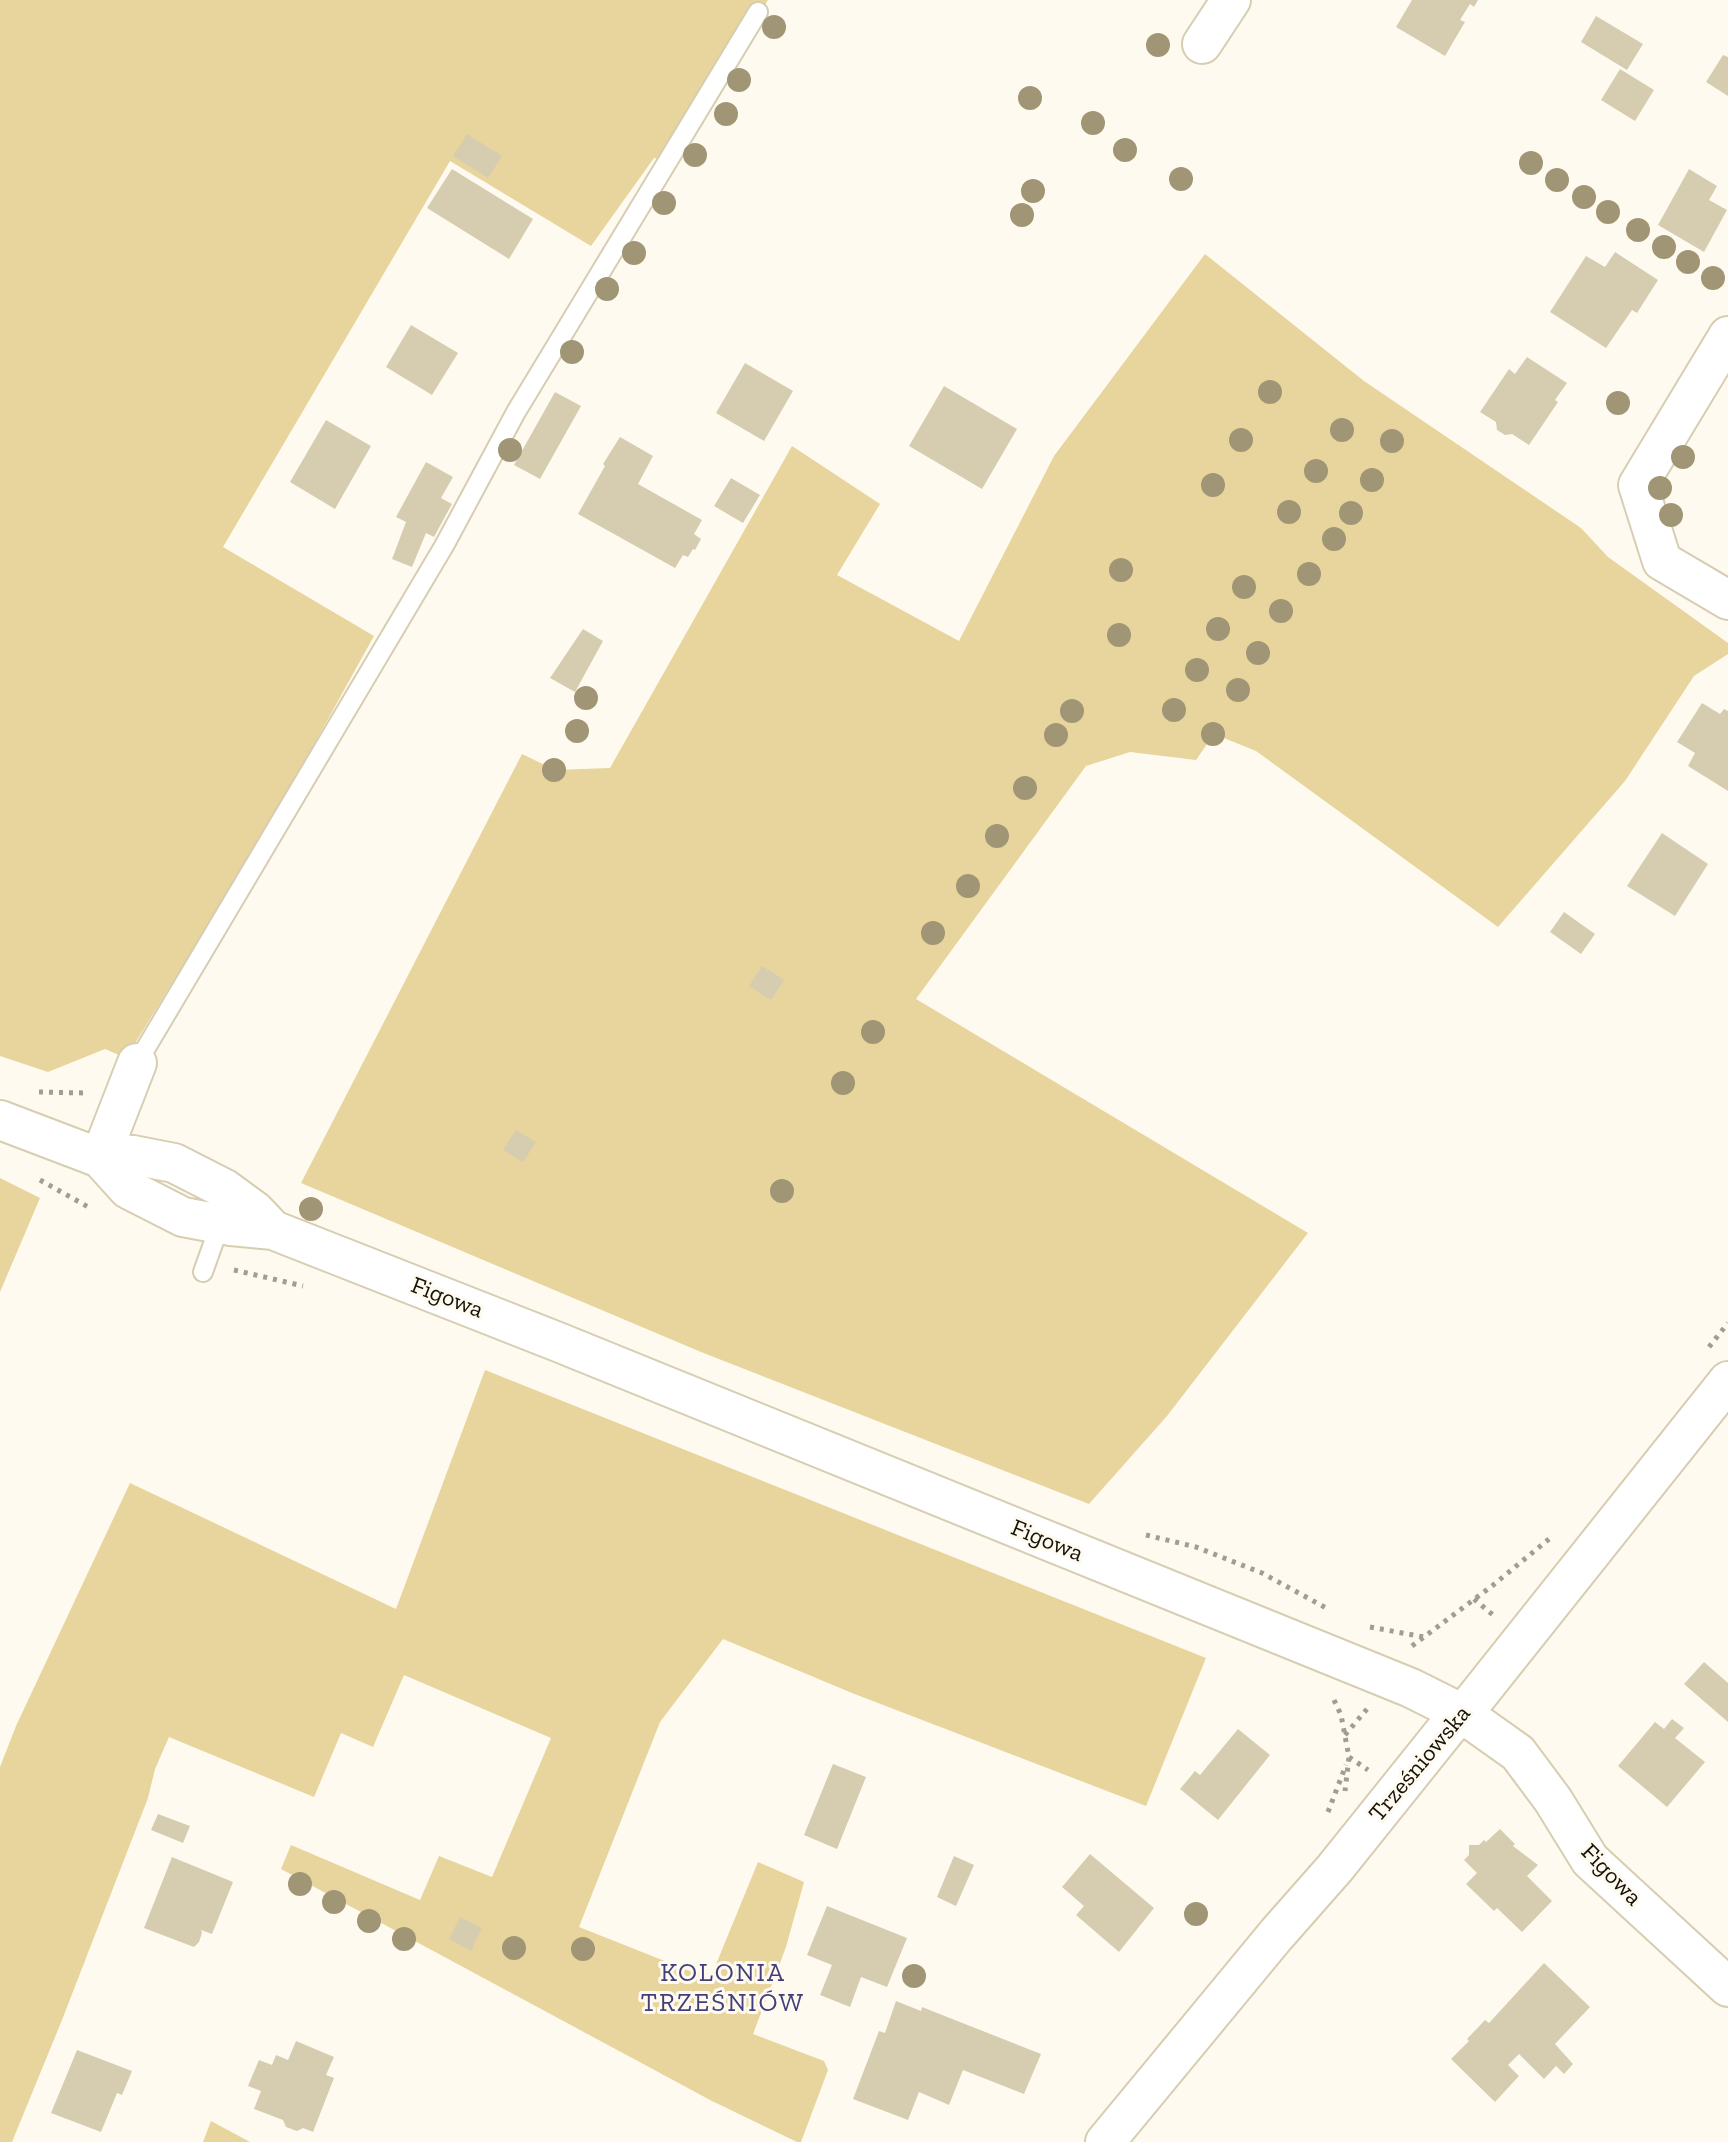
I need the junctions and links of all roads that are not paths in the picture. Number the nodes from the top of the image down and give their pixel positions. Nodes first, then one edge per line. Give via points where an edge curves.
1 (1231, 0) edge
2 (758, 12) dead end
3 (1202, 44) dead end
4 (1728, 336) edge
5 (1728, 600) edge
6 (137, 1063) joint
7 (0, 1120) edge
8 (100, 1158) junction
9 (226, 1209) junction
10 (203, 1272) dead end
11 (1728, 1381) edge
12 (1463, 1714) junction
13 (1728, 1987) edge
14 (1105, 2142) edge

1 - 3 street
2 - 6 lane via 516,412 415,596
4 - 5 street via 1638,485 1662,561
6 - 8 street
7 - 8 street
8 - 9 street, Figowa via 128,1189 183,1217
9 - 10 lane
9 - 12 street, Figowa via 1411,1688
11 - 12 street, Trześniowska
12 - 13 street, Figowa via 1518,1753 1590,1860
12 - 14 street, Trześniowska

